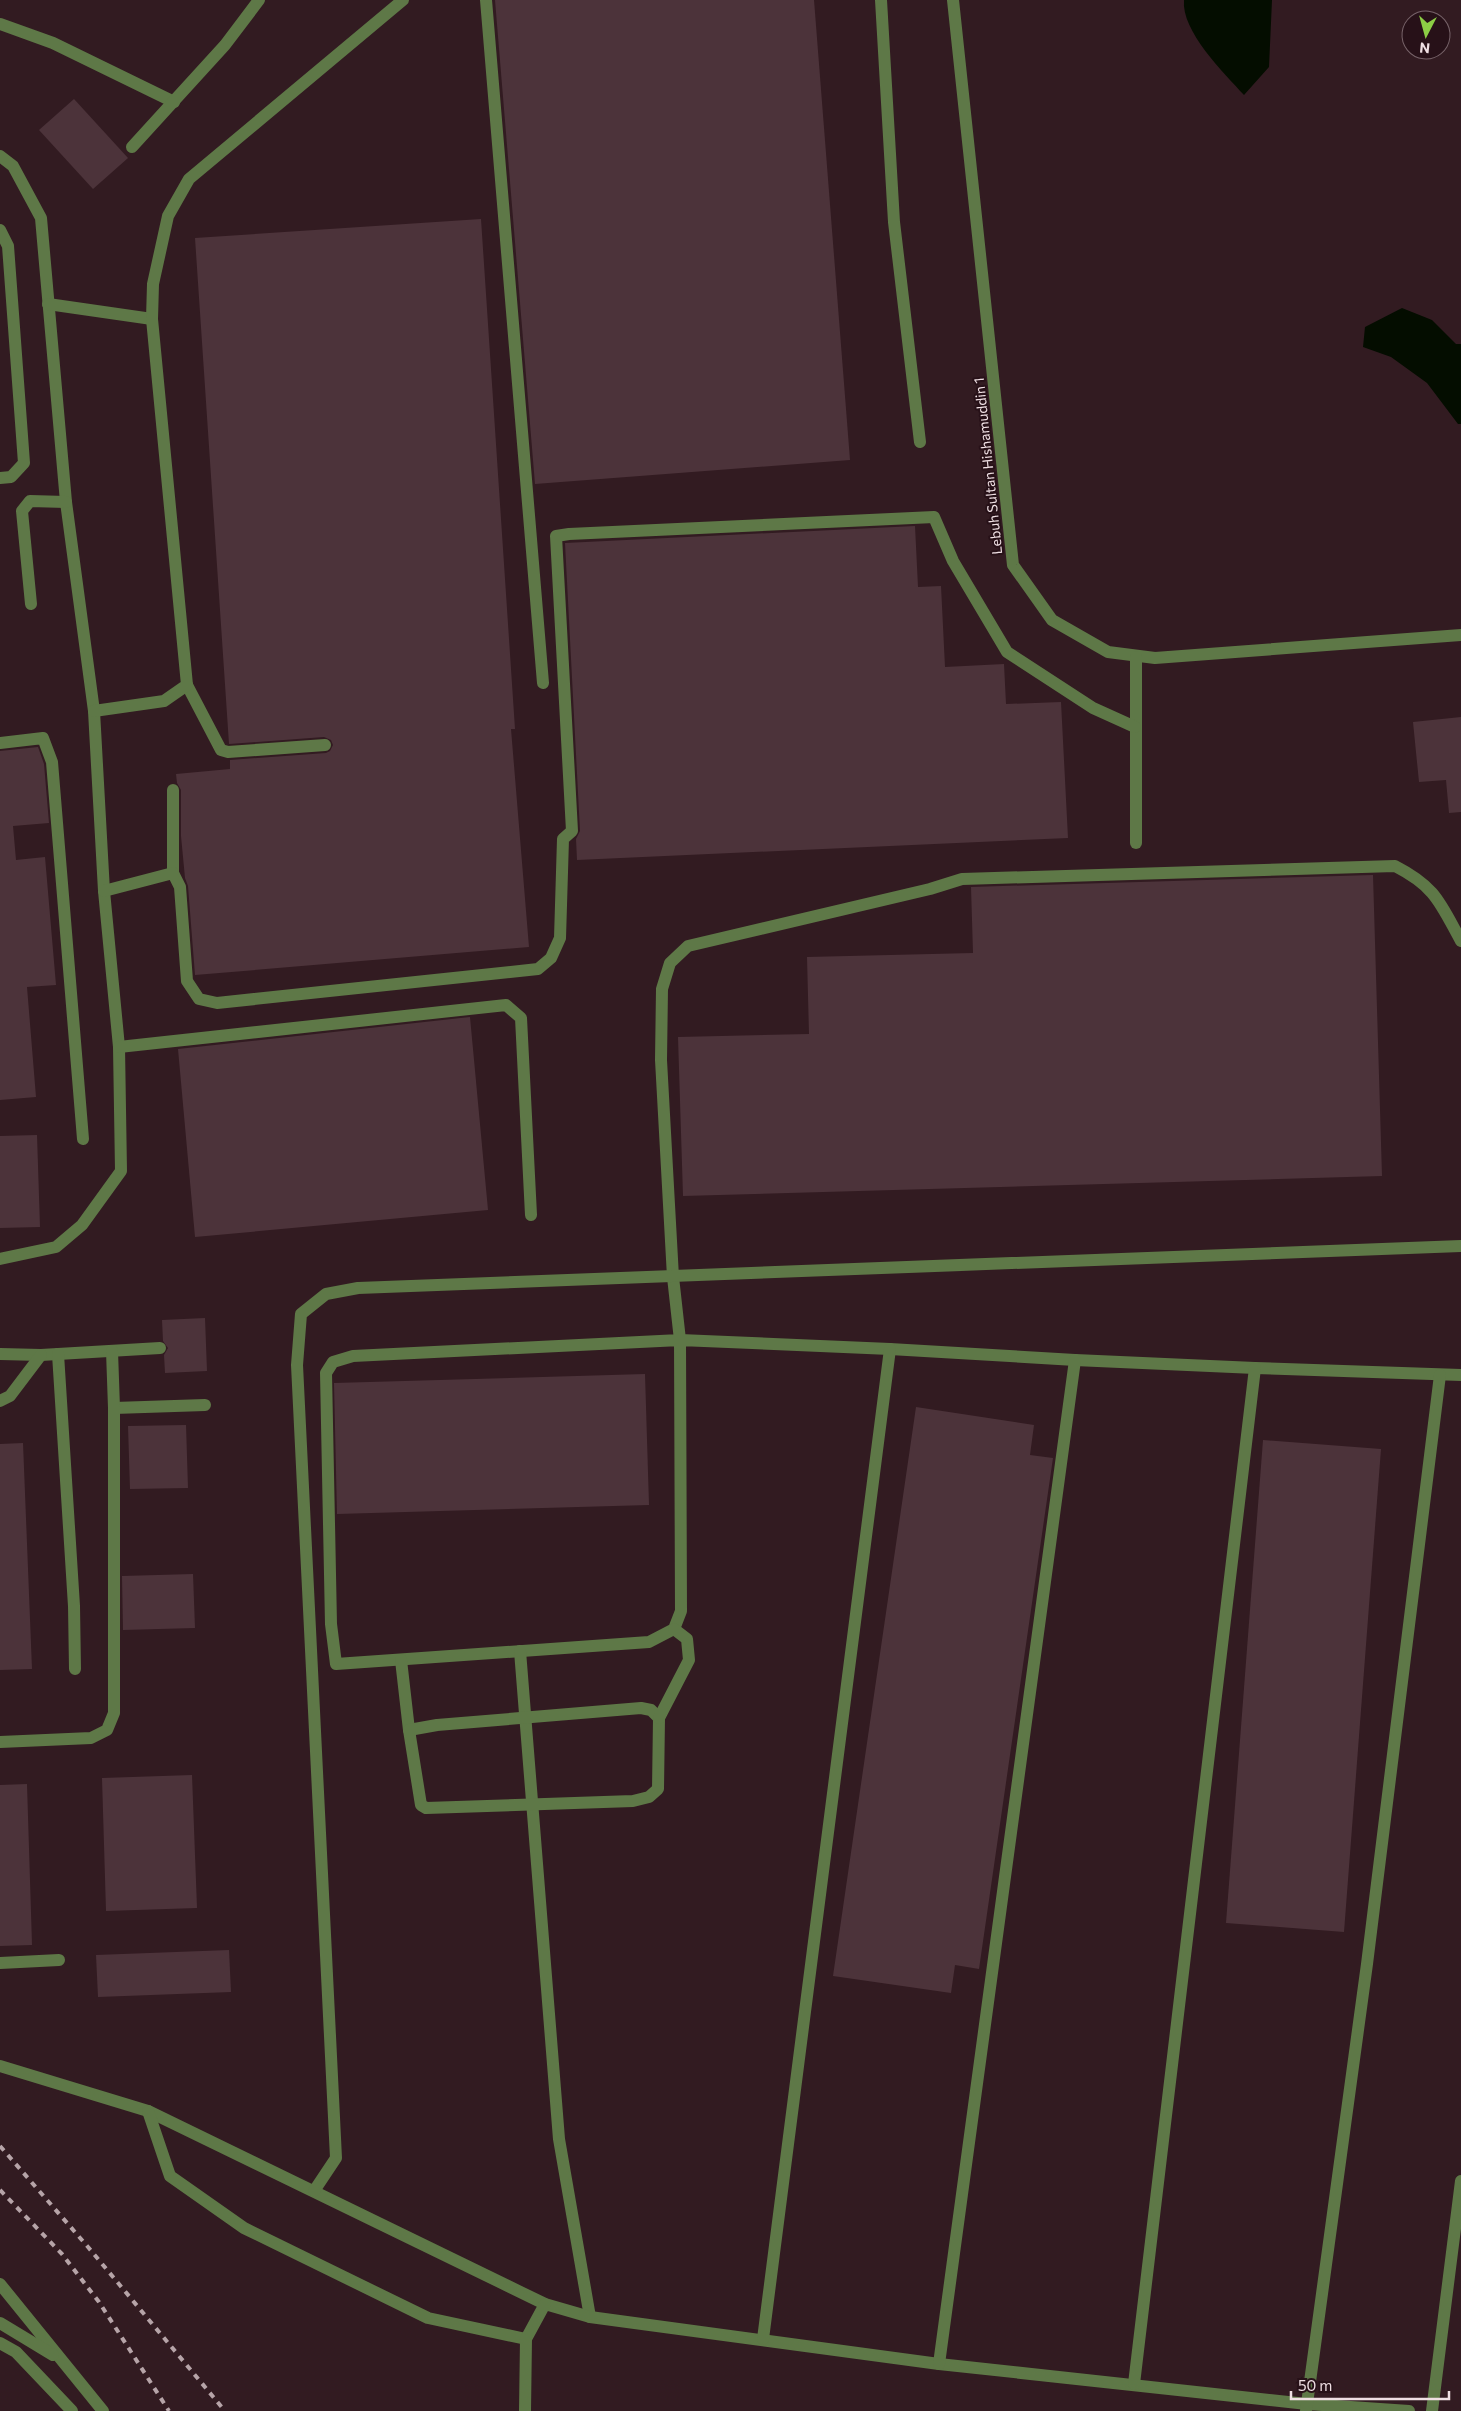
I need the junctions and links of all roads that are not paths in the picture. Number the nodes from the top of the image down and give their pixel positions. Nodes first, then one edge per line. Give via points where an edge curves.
1 (259, 0) edge
2 (403, 0) edge
3 (486, 0) edge
4 (881, 0) edge
5 (953, 0) edge
6 (0, 24) edge
7 (174, 102) junction
8 (132, 147) dead end
9 (0, 156) edge
10 (0, 230) edge
11 (48, 304) junction
12 (152, 319) junction
13 (920, 442) dead end
14 (0, 478) edge
15 (66, 502) junction
16 (31, 604) dead end
17 (1461, 635) edge
18 (1136, 657) junction
19 (543, 683) dead end
20 (187, 685) junction
21 (94, 711) junction
22 (1135, 727) junction
23 (0, 743) edge
24 (325, 744) dead end
25 (173, 790) dead end
26 (1136, 843) dead end
27 (173, 873) junction
28 (104, 891) junction
29 (1461, 941) edge
30 (119, 1047) junction
31 (83, 1139) dead end
32 (531, 1215) dead end
33 (1461, 1246) edge
34 (0, 1258) edge
35 (673, 1277) junction
36 (680, 1340) junction
37 (160, 1348) dead end
38 (890, 1349) junction
39 (112, 1351) junction
40 (0, 1354) edge
41 (58, 1354) junction
42 (41, 1355) junction
43 (1075, 1360) junction
44 (1255, 1368) junction
45 (1440, 1375) junction
46 (1461, 1375) edge
47 (0, 1401) edge
48 (205, 1405) dead end
49 (114, 1408) junction
50 (674, 1629) junction
51 (520, 1651) junction
52 (401, 1660) junction
53 (76, 1669) dead end
54 (525, 1718) junction
55 (659, 1718) junction
56 (409, 1730) junction
57 (0, 1742) edge
58 (531, 1806) junction
59 (59, 1960) dead end
60 (0, 1963) edge
61 (4, 2066) edge
62 (148, 2111) junction
63 (1461, 2181) edge
64 (314, 2191) junction
65 (0, 2284) edge
66 (0, 2298) edge
67 (545, 2304) junction
68 (26, 2317) junction
69 (590, 2317) junction
70 (0, 2323) edge
71 (526, 2339) junction
72 (763, 2339) junction
73 (0, 2343) edge
74 (61, 2360) junction
75 (939, 2364) junction
76 (1134, 2384) junction
77 (1307, 2407) edge
78 (72, 2411) edge
79 (103, 2411) edge
80 (525, 2411) edge
81 (1408, 2411) edge
82 (1432, 2411) edge

1 - 7 street via 225,45
2 - 12 street via 189,179 168,216 153,284
3 - 19 street
4 - 13 street via 894,222
5 - 18 street, Lebuh Sultan Hishamuddin 1 via 1013,564 1052,620 1108,652
6 - 7 street via 53,43
7 - 8 street
9 - 11 street via 13,166 41,218
10 - 14 street via 8,246 24,463 11,477
11 - 12 street
11 - 15 street
12 - 20 street
15 - 16 street via 30,501 22,511
15 - 21 street
17 - 18 street, Lebuh Sultan Hishamuddin 1
18 - 22 street
20 - 21 street via 164,701
20 - 24 street via 221,750
21 - 28 street
22 - 26 street
22 - 27 street via 1093,708 1007,652 953,561 934,517 569,534 556,536 572,831 563,839 560,938 551,958 538,969 217,1003 198,998 188,981 180,887
23 - 31 street via 44,738 52,762
25 - 27 street
27 - 28 street
28 - 30 street
29 - 35 street via 1434,892 1416,876 1396,866 962,879 688,946 670,963 662,989 661,1060
30 - 32 street via 506,1005 521,1018
30 - 34 street via 121,1172 82,1225 56,1247
33 - 35 street
35 - 36 street
35 - 64 street via 358,1288 326,1294 301,1314 297,1365 336,2158
36 - 38 street
36 - 50 street via 681,1611
36 - 52 street via 353,1356 333,1362 326,1373 331,1624 336,1664
37 - 39 street
38 - 43 street
38 - 72 street
39 - 41 street
39 - 49 street
40 - 42 street
41 - 42 street
41 - 53 street
42 - 47 street via 10,1396
43 - 44 street
43 - 75 street
44 - 45 street
44 - 76 street
45 - 46 street
45 - 77 street via 1367,1964
48 - 49 street
49 - 57 street via 114,1713 107,1730 91,1738
50 - 51 street via 649,1642
50 - 55 street via 687,1639 689,1660
51 - 52 street
51 - 54 street
52 - 56 street
54 - 55 street via 641,1708 651,1710
54 - 56 street
54 - 58 street
55 - 58 street via 658,1789 649,1796 633,1801
56 - 58 street via 421,1805 426,1808
58 - 69 street via 559,2139
59 - 60 street
61 - 62 street
62 - 64 street
62 - 71 street via 170,2176 244,2228 428,2318
63 - 82 street
64 - 67 street
65 - 68 street
66 - 68 street
67 - 69 street
67 - 71 street
68 - 74 street
69 - 72 street
70 - 74 street
71 - 80 street
72 - 75 street
73 - 78 street via 16,2352
74 - 79 street
75 - 76 street
76 - 77 street
77 - 81 street

